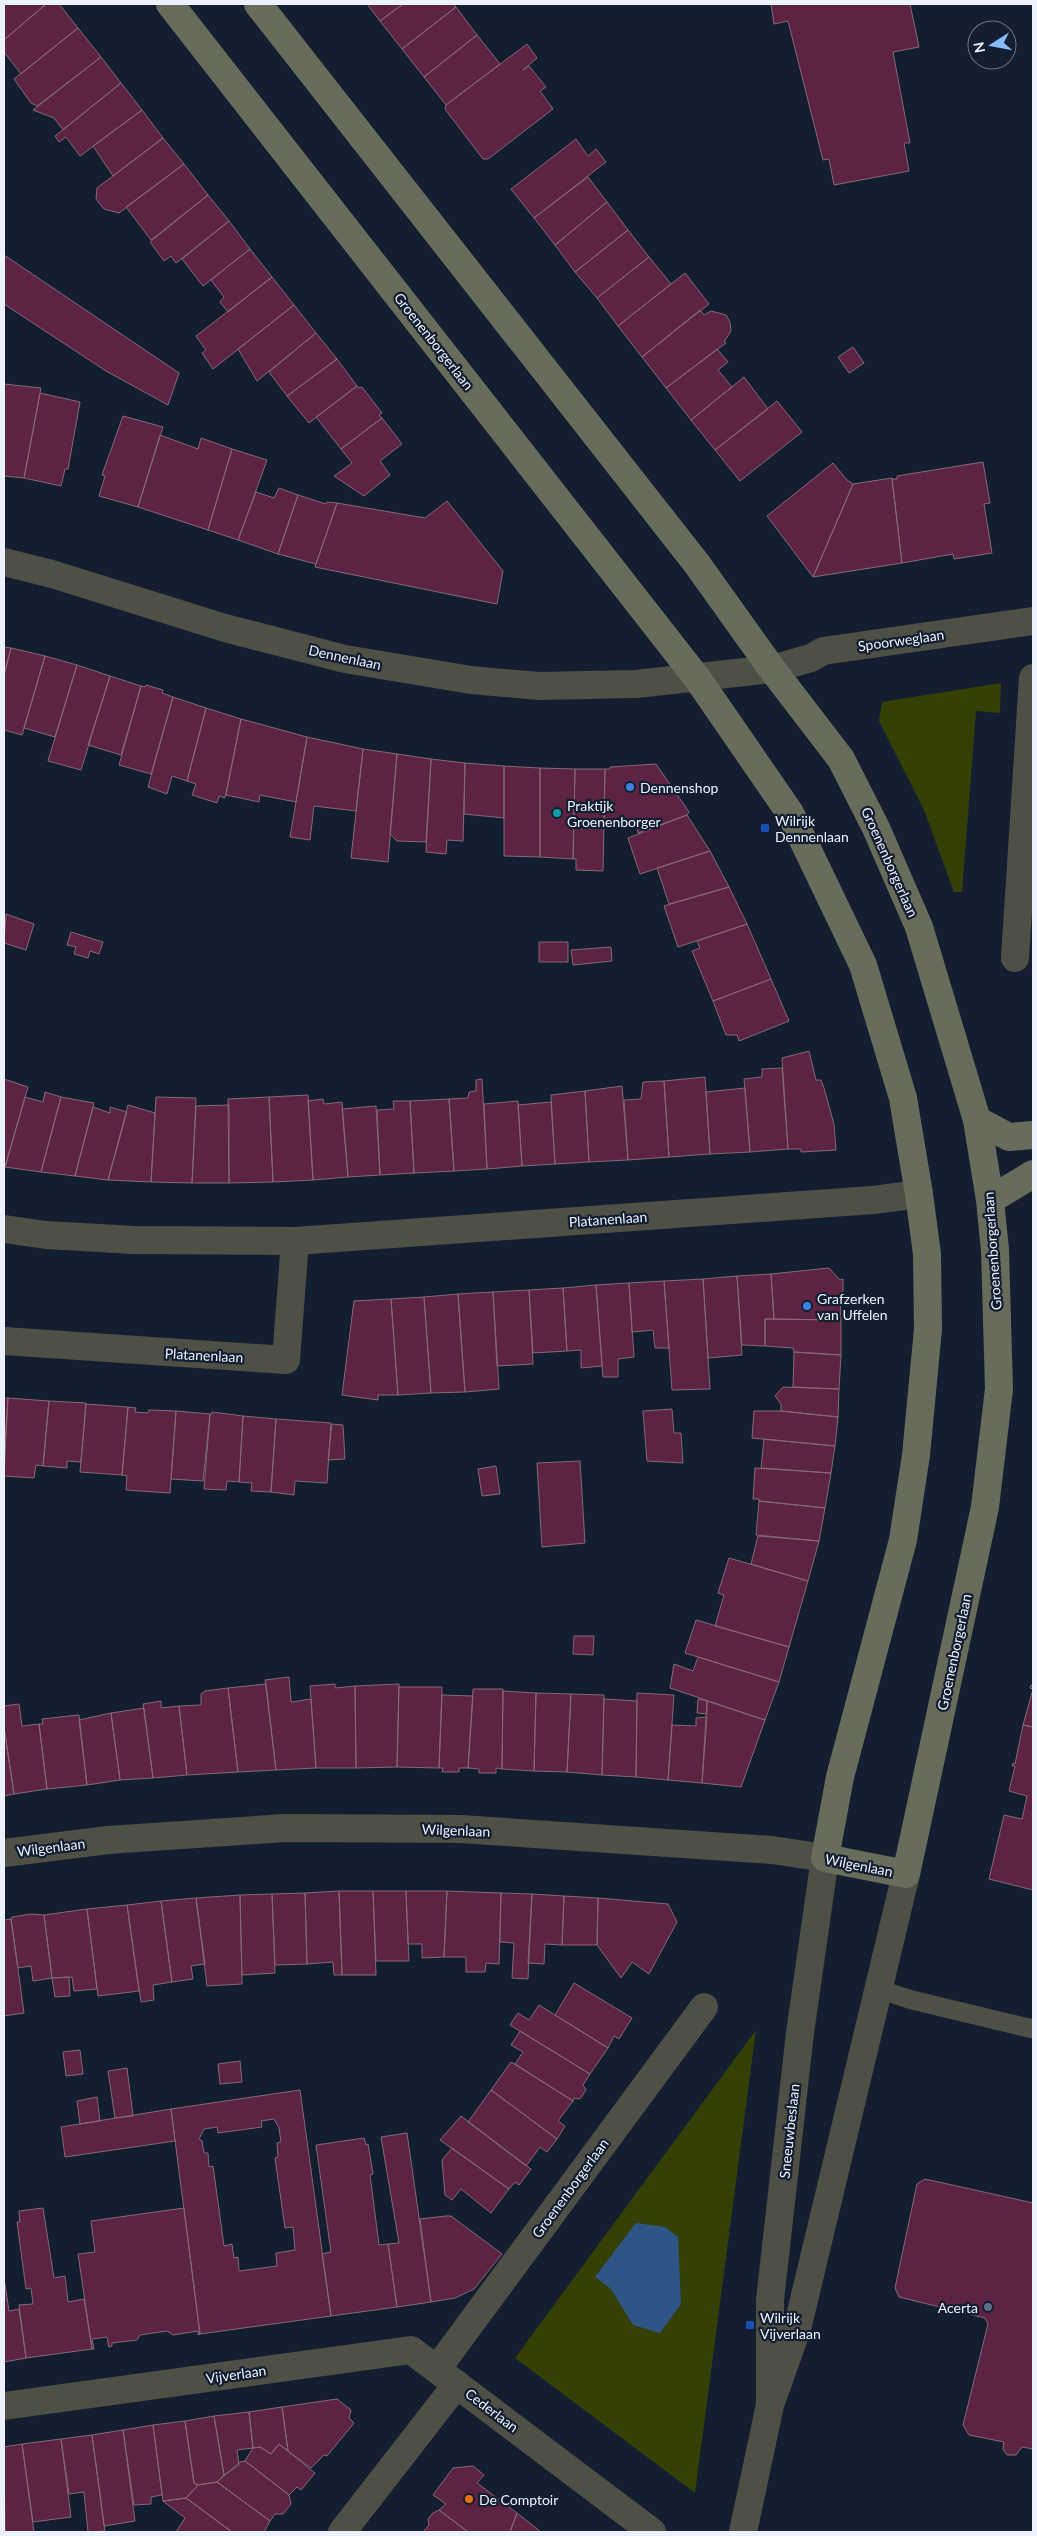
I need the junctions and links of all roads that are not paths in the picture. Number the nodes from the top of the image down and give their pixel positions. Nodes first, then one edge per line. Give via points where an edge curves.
1 (170, 4) edge
2 (258, 4) edge
3 (4, 562) edge
4 (1033, 622) edge
5 (772, 669) junction
6 (697, 678) junction
7 (1033, 678) edge
8 (1015, 958) dead end
9 (976, 1120) junction
10 (1033, 1135) edge
11 (1033, 1174) edge
12 (919, 1194) junction
13 (990, 1200) junction
14 (4, 1229) edge
15 (296, 1241) junction
16 (4, 1341) edge
17 (4, 1852) edge
18 (825, 1858) junction
19 (906, 1874) junction
20 (878, 1989) junction
21 (704, 2007) dead end
22 (1033, 2029) edge
23 (447, 2376) junction
24 (770, 2405) junction
25 (4, 2406) edge
26 (342, 2532) edge
27 (652, 2532) edge
28 (743, 2532) edge

1 - 6 street, Groenenborgerlaan
2 - 5 street, Groenenborgerlaan via 696,564
3 - 6 street, Dennenlaan via 225,628 355,661 471,680 539,686 636,684
4 - 5 street, Spoorweglaan via 823,651 811,658
5 - 6 street
5 - 9 street, Groenenborgerlaan via 841,759 876,828 919,927
6 - 12 street, Groenenborgerlaan via 790,813 863,965 899,1081
7 - 8 street
9 - 10 street via 1008,1137
9 - 13 street, Groenenborgerlaan
11 - 13 street
12 - 15 street, Platanenlaan via 873,1200
12 - 18 street, Groenenborgerlaan via 926,1254 928,1329 916,1455 903,1540 840,1777
13 - 19 street, Groenenborgerlaan via 995,1250 999,1389 979,1536
14 - 15 street, Platanenlaan via 134,1240
15 - 16 street, Platanenlaan via 286,1360
17 - 18 street, Wilgenlaan via 108,1840 285,1828 461,1829 772,1850
18 - 19 street, Wilgenlaan
18 - 24 street, Sneeuwbeslaan via 800,2033 770,2300
19 - 20 street, Sneeuwbeslaan
20 - 22 lane
20 - 24 street, Sneeuwbeslaan via 797,2329
21 - 23 street, Groenenborgerlaan
23 - 25 street, Vijverlaan via 411,2350
23 - 26 street, Cederlaan
23 - 27 street, Cederlaan
24 - 28 street, Sneeuwbeslaan

